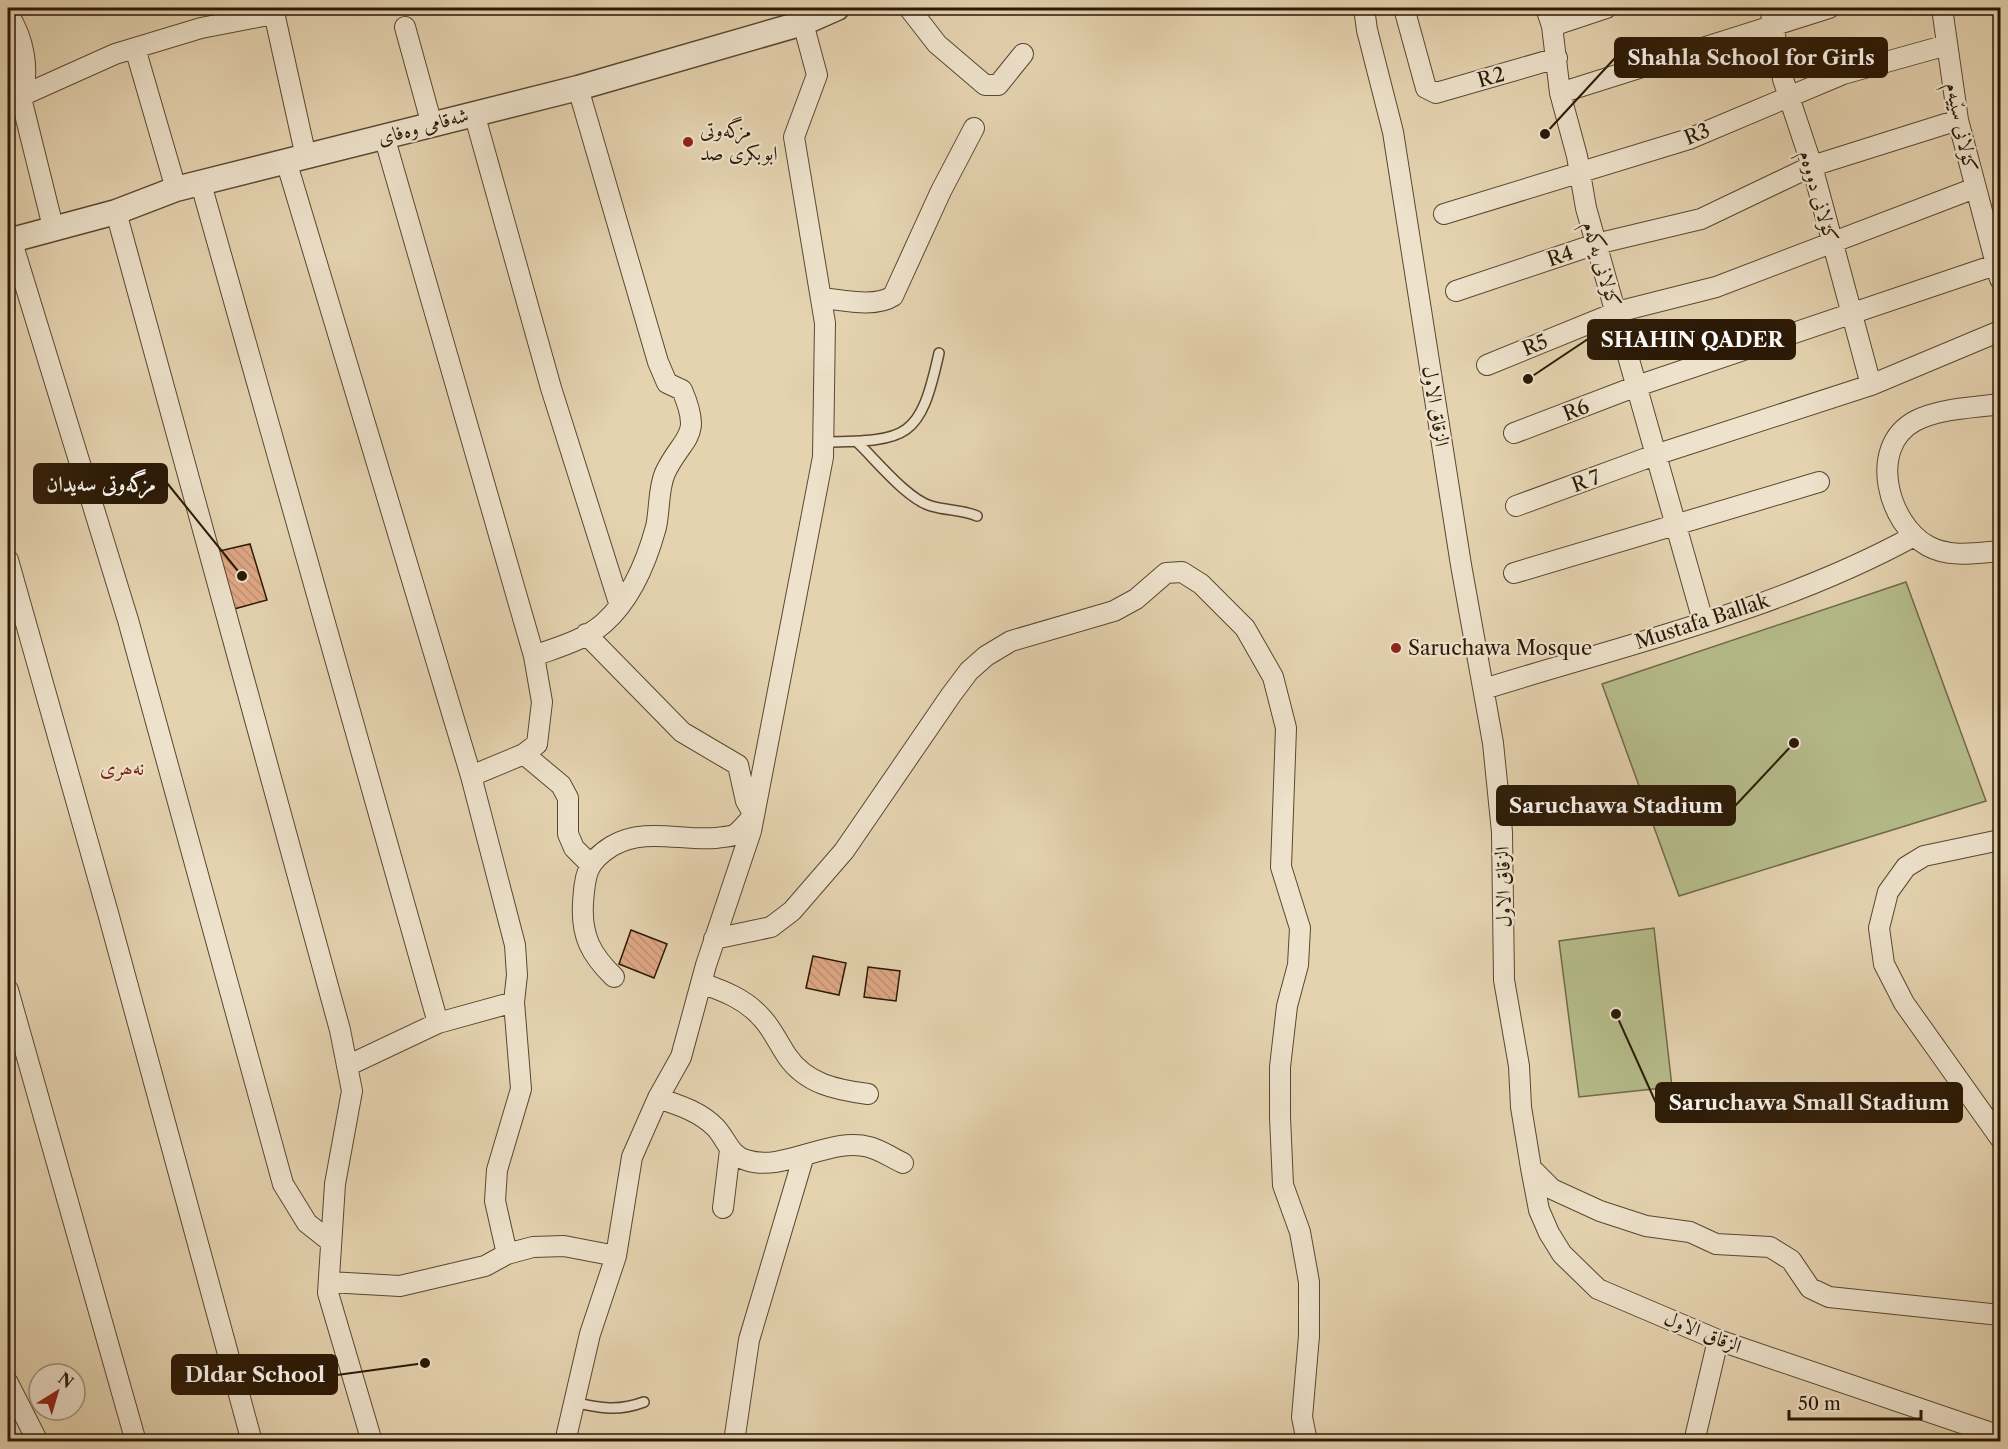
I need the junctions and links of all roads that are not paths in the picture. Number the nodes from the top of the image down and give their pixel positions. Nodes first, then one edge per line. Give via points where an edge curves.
1 (837, 8) edge
2 (909, 8) edge
3 (1364, 8) edge
4 (1404, 8) edge
5 (1606, 8) edge
6 (1830, 8) edge
7 (1942, 8) edge
8 (273, 11) edge
9 (8, 14) edge
10 (1772, 16) edge
11 (1549, 17) edge
12 (802, 19) junction
13 (405, 27) dead end
14 (1947, 45) junction
15 (135, 48) junction
16 (1023, 54) dead end
17 (1557, 58) junction
18 (578, 88) junction
19 (1560, 93) junction
20 (1788, 95) junction
21 (14, 100) edge
22 (474, 112) junction
23 (1958, 120) junction
24 (432, 125) junction
25 (974, 128) dead end
26 (384, 136) junction
27 (296, 160) junction
28 (1812, 166) junction
29 (1579, 172) junction
30 (201, 184) junction
31 (1976, 188) junction
32 (176, 189) junction
33 (116, 212) junction
34 (1444, 214) dead end
35 (52, 227) junction
36 (9, 240) edge
37 (1832, 243) junction
38 (1596, 244) junction
39 (1998, 272) edge
40 (1456, 291) dead end
41 (822, 298) junction
42 (1617, 312) junction
43 (1851, 313) junction
44 (2001, 331) edge
45 (939, 353) dead end
46 (1487, 365) dead end
47 (1871, 385) junction
48 (1637, 386) junction
49 (2001, 404) edge
50 (1514, 433) dead end
51 (823, 442) junction
52 (857, 442) junction
53 (1655, 455) junction
54 (1819, 482) dead end
55 (1516, 506) dead end
56 (977, 516) dead end
57 (1674, 526) junction
58 (1914, 536) junction
59 (2001, 551) edge
60 (8, 560) edge
61 (1514, 573) dead end
62 (620, 606) junction
63 (1703, 621) junction
64 (586, 634) junction
65 (534, 656) junction
66 (1484, 689) junction
67 (524, 754) junction
68 (471, 776) junction
69 (754, 815) junction
70 (2001, 840) edge
71 (591, 865) junction
72 (714, 939) junction
73 (614, 976) dead end
74 (701, 983) junction
75 (8, 990) edge
76 (514, 1002) junction
77 (438, 1023) junction
78 (347, 1066) junction
79 (868, 1094) dead end
80 (658, 1098) junction
81 (2001, 1138) edge
82 (730, 1149) junction
83 (804, 1155) junction
84 (903, 1163) dead end
85 (1531, 1168) junction
86 (723, 1208) dead end
87 (331, 1242) junction
88 (507, 1254) junction
89 (616, 1256) junction
90 (328, 1282) junction
91 (2001, 1315) edge
92 (1718, 1340) junction
93 (8, 1383) edge
94 (572, 1402) junction
95 (644, 1402) dead end
96 (2001, 1436) edge
97 (39, 1442) edge
98 (136, 1442) edge
99 (252, 1442) edge
100 (372, 1442) edge
101 (564, 1442) edge
102 (734, 1442) edge
103 (1307, 1442) edge
104 (1694, 1442) edge

1 - 12 street, شەقامی وەفای
2 - 16 street via 937,44 986,85 998,85
3 - 66 street, الزقاق الاول via 1393,132
4 - 17 street, R2 via 1426,88 1436,93
5 - 11 street
6 - 10 street
7 - 14 street, کۆلانی سێیەم
8 - 15 street
8 - 27 street
9 - 21 street via 23,47 26,83
10 - 19 street
10 - 20 street, کۆلانی دووەم
11 - 17 street, کۆلانی یەکەم
12 - 18 street, شەقامی وەفای
12 - 41 street via 817,75 794,137
13 - 24 street
14 - 20 street, R3 via 1843,74
14 - 23 street, کۆلانی سێیەم
15 - 21 street
15 - 32 street
17 - 19 street, کۆلانی یەکەم
18 - 22 street, شەقامی وەفای
18 - 62 street via 658,362 667,383 682,390 692,424 689,438 665,473 649,554
19 - 29 street, کۆلانی یەکەم
20 - 28 street, کۆلانی دووەم
20 - 29 street, R3 via 1689,139
21 - 35 street
22 - 24 street, شەقامی وەفای
22 - 62 street via 551,388
23 - 28 street, R4
23 - 31 street, کۆلانی سێیەم
24 - 26 street, شەقامی وەفای
25 - 41 street via 894,296 886,301 866,302
26 - 27 street, شەقامی وەفای
26 - 65 street
27 - 30 street, شەقامی وەفای
27 - 68 street
28 - 37 street, کۆلانی دووەم
28 - 38 street, R4 via 1701,219
29 - 34 street, R3
29 - 38 street, کۆلانی یەکەم
30 - 32 street, شەقامی وەفای
30 - 77 street
31 - 37 street, R5
31 - 39 street, کۆلانی سێیەم
32 - 33 street, شەقامی وەفای
33 - 35 street, شەقامی وەفای
33 - 78 street
35 - 36 street, شەقامی وەفای
36 - 87 street via 128,620 283,1184 307,1223
37 - 42 street, R5 via 1716,287
37 - 43 street, کۆلانی دووەم
38 - 40 street, R4
38 - 42 street, کۆلانی یەکەم
39 - 43 street, R6
41 - 51 street
42 - 46 street, R5
42 - 48 street, کۆلانی یەکەم
43 - 47 street, کۆلانی دووەم
43 - 48 street, R6
44 - 47 street, R 7
45 - 52 lane via 930,396 918,420 899,435
47 - 53 street, R 7
48 - 50 street, R6
48 - 53 street, کۆلانی یەکەم
49 - 58 street via 1927,417 1905,428 1897,438 1890,456 1888,486 1895,508
51 - 52 lane
51 - 69 street
52 - 56 lane via 914,497 930,506 961,509
53 - 55 street, R 7
53 - 57 street, کۆلانی یەکەم
54 - 57 street
57 - 61 street
57 - 63 street, کۆلانی یەکەم
58 - 59 street via 1947,553
58 - 63 street, Mustafa Ballak via 1803,588
60 - 99 street
62 - 64 street
63 - 66 street, Mustafa Ballak
64 - 65 street
64 - 69 street via 682,732 738,765 746,801
65 - 67 street via 542,702 541,729 537,744
66 - 85 street, الزقاق الاول via 1500,802 1504,980
67 - 68 street
67 - 71 street via 561,784 568,798 568,834 574,848
68 - 76 street via 515,945
69 - 71 street via 734,835 702,839 647,834 620,841 596,855
69 - 72 street
70 - 81 street via 1924,856 1906,867 1888,892 1879,928 1884,964 1904,1003
71 - 73 street via 585,876 583,909 587,939 595,958
72 - 74 street
72 - 103 street via 771,927 792,912 844,850 969,671 986,656 1011,641 1114,611 1136,599 1166,573 1182,572 1201,584 1245,628 1273,677 1286,728 1281,867 1300,928 1298,965 1287,1006 1280,1067 1280,1117 1283,1185 1300,1232 1309,1282 1302,1417
74 - 79 street via 735,997 756,1012 805,1076 835,1090
74 - 80 street via 681,1057
75 - 98 street
76 - 77 street
76 - 88 street via 521,1089 497,1170 495,1201
77 - 78 street
78 - 87 street via 352,1091 335,1184
80 - 82 street via 694,1111 716,1127
80 - 89 street via 632,1157
82 - 83 street via 746,1160 772,1163
82 - 86 street
83 - 84 street via 831,1148 868,1146
83 - 102 street via 749,1340
85 - 91 street via 1552,1189 1609,1214 1646,1226 1690,1232 1716,1244 1770,1247 1791,1260 1810,1288 1829,1297
85 - 92 street, الزقاق الاول via 1539,1210 1549,1233 1579,1273 1598,1290
87 - 90 street
88 - 89 street via 533,1247 564,1246
88 - 90 street via 485,1266 400,1286
89 - 94 street
90 - 100 street
92 - 96 street, الزقاق الاول
92 - 104 street
93 - 97 street
94 - 95 lane via 603,1409 626,1409
94 - 101 street

